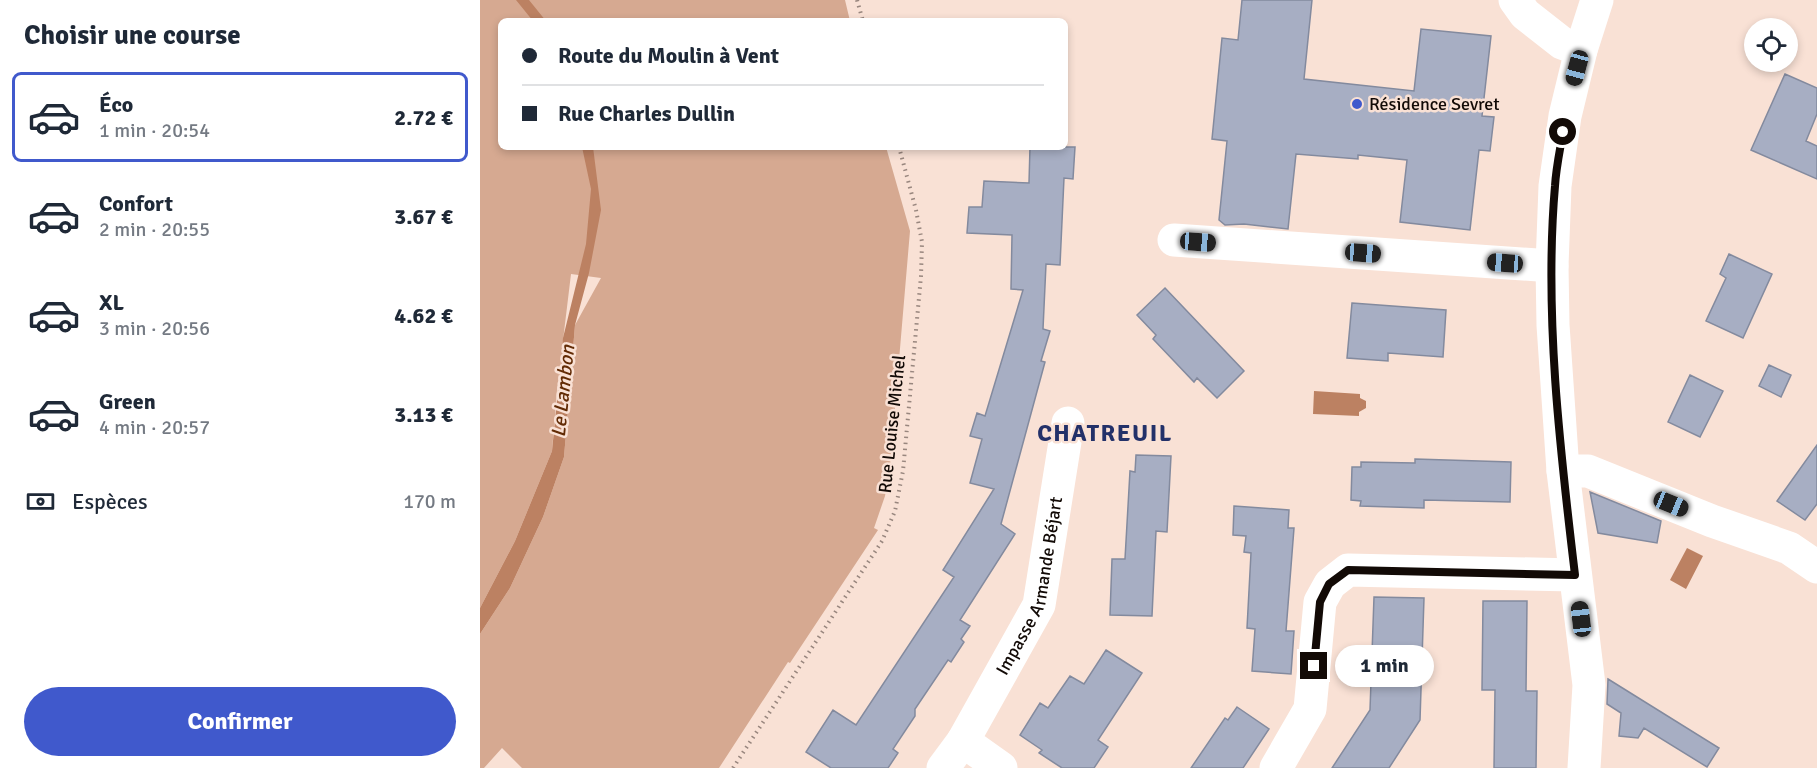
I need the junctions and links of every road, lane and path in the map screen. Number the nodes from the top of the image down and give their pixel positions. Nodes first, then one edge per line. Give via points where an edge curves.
1 (857, 0) edge
2 (1515, 0) edge
3 (1597, 0) edge
4 (862, 18) edge
5 (1581, 50) junction
6 (899, 150) edge
7 (1174, 240) dead end
8 (1552, 266) junction
9 (1068, 423) dead end
10 (1563, 471) junction
11 (1817, 567) edge
12 (1575, 575) junction
13 (963, 741) junction
14 (733, 768) edge
15 (944, 768) edge
16 (1001, 768) edge
17 (1276, 768) edge
18 (1584, 768) edge

1 - 4 path
2 - 5 street via 1525,14 1562,43
3 - 5 street
5 - 8 street via 1567,104 1555,186
6 - 14 path, Rue Louise Michel via 922,242 903,471 895,511 882,540
7 - 8 street
8 - 10 street
9 - 13 street, Impasse Armande Béjart via 1039,605
10 - 11 street via 1588,471 1789,548
10 - 12 street
12 - 17 street via 1348,570 1329,584 1320,602 1310,709
12 - 18 street via 1589,685
13 - 15 street, Impasse Armande Béjart
13 - 16 street

